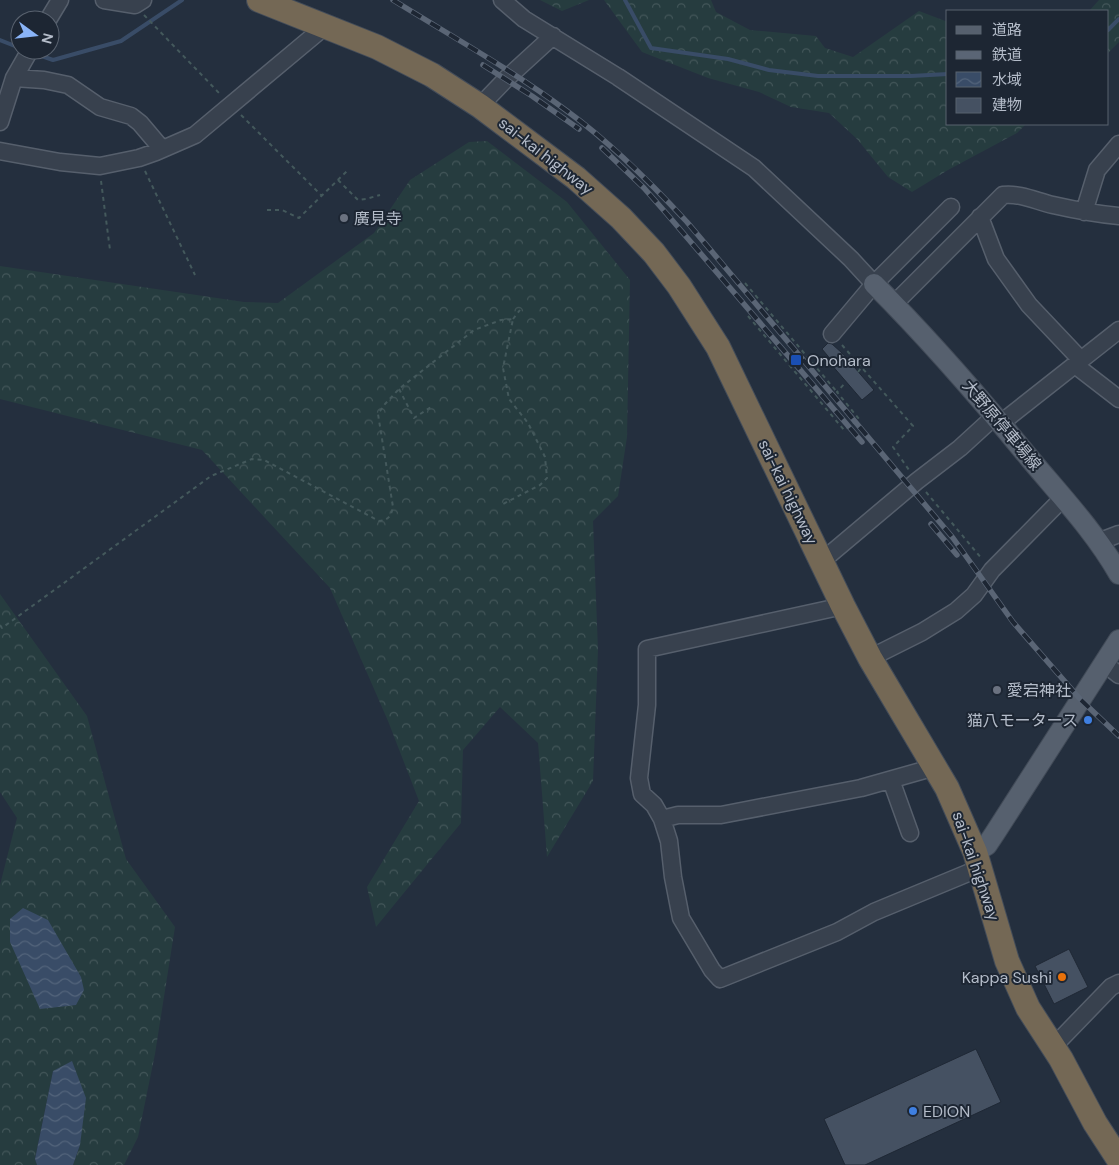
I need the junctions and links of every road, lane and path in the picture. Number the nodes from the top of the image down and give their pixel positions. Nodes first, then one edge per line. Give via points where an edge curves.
1 (104, 0) edge
2 (260, 0) edge
3 (502, 0) edge
4 (139, 2) edge
5 (320, 23) junction
6 (553, 36) junction
7 (24, 60) edge
8 (14, 78) junction
9 (230, 105) junction
10 (480, 106) junction
11 (0, 122) edge
12 (1119, 144) edge
13 (162, 149) junction
14 (0, 151) edge
15 (139, 158) junction
16 (100, 166) junction
17 (348, 170) dead end
18 (338, 180) junction
19 (380, 194) dead end
20 (322, 196) junction
21 (951, 207) dead end
22 (267, 210) dead end
23 (1084, 212) junction
24 (1119, 216) edge
25 (980, 217) junction
26 (110, 250) dead end
27 (195, 275) dead end
28 (745, 283) dead end
29 (874, 284) junction
30 (894, 304) junction
31 (520, 310) dead end
32 (748, 316) dead end
33 (513, 319) junction
34 (1119, 330) edge
35 (832, 334) joint
36 (1078, 362) junction
37 (861, 368) junction
38 (858, 372) dead end
39 (846, 382) dead end
40 (399, 390) junction
41 (837, 392) junction
42 (1119, 398) edge
43 (432, 407) dead end
44 (998, 420) junction
45 (917, 481) junction
46 (1064, 498) junction
47 (501, 505) dead end
48 (1119, 534) edge
49 (1098, 542) junction
50 (822, 561) junction
51 (992, 570) junction
52 (1119, 574) edge
53 (844, 606) junction
54 (0, 625) edge
55 (1119, 640) edge
56 (870, 658) junction
57 (1112, 669) edge
58 (935, 767) junction
59 (891, 780) junction
60 (662, 819) junction
61 (910, 833) dead end
62 (977, 860) junction
63 (1119, 983) edge
64 (1053, 1047) junction
65 (1119, 1160) edge

1 - 4 street
2 - 5 highway, sai-kai highway
3 - 6 street via 524,19
4 - 9 path
5 - 9 street via 317,33
5 - 10 highway, sai-kai highway via 432,74
6 - 10 street
6 - 29 street via 754,168
7 - 8 street
8 - 11 street
8 - 13 street via 68,85 100,107 131,116
9 - 13 street via 195,136
9 - 20 path
10 - 50 highway, sai-kai highway via 576,178 654,253 718,347
12 - 23 street via 1097,170
13 - 15 street
14 - 16 street
15 - 16 street
15 - 27 path
16 - 26 path
17 - 18 path
18 - 19 path via 358,200
18 - 20 path
20 - 22 path via 299,218 282,210
21 - 29 street
23 - 24 street
23 - 25 street via 1013,194 1003,195
25 - 30 street
25 - 36 street via 996,259 1029,305
28 - 41 path
29 - 30 main road, 大野原停車場線
29 - 35 street
30 - 44 main road, 大野原停車場線
31 - 33 path
32 - 41 path via 844,430 859,419
33 - 40 path via 474,330
33 - 47 path via 502,368 509,399 528,422 545,457 546,478 540,485
34 - 36 street
35 - 37 path
36 - 42 street
36 - 44 street
37 - 38 path
37 - 45 path via 913,426 893,446
39 - 41 path
40 - 43 path via 414,418
40 - 54 path via 378,414 393,507 386,520 379,521 264,460 252,459 211,476 2,628
44 - 45 street
44 - 46 main road, 大野原停車場線
45 - 50 street
45 - 51 path
46 - 49 main road, 大野原停車場線
46 - 51 street
48 - 49 street
49 - 52 main road, 大野原停車場線
50 - 53 highway, sai-kai highway
51 - 56 street via 974,595 956,611
53 - 56 highway, sai-kai highway
53 - 60 street via 647,649 647,705 639,778 642,794
55 - 57 main road
56 - 58 highway, sai-kai highway
57 - 62 main road
58 - 59 street
58 - 62 highway, sai-kai highway
59 - 60 street via 721,815 678,814
59 - 61 street
60 - 62 street via 669,841 681,918 720,979 837,932
62 - 64 highway, sai-kai highway via 1007,960 1028,1008
63 - 64 street via 1111,987
64 - 65 highway, sai-kai highway

